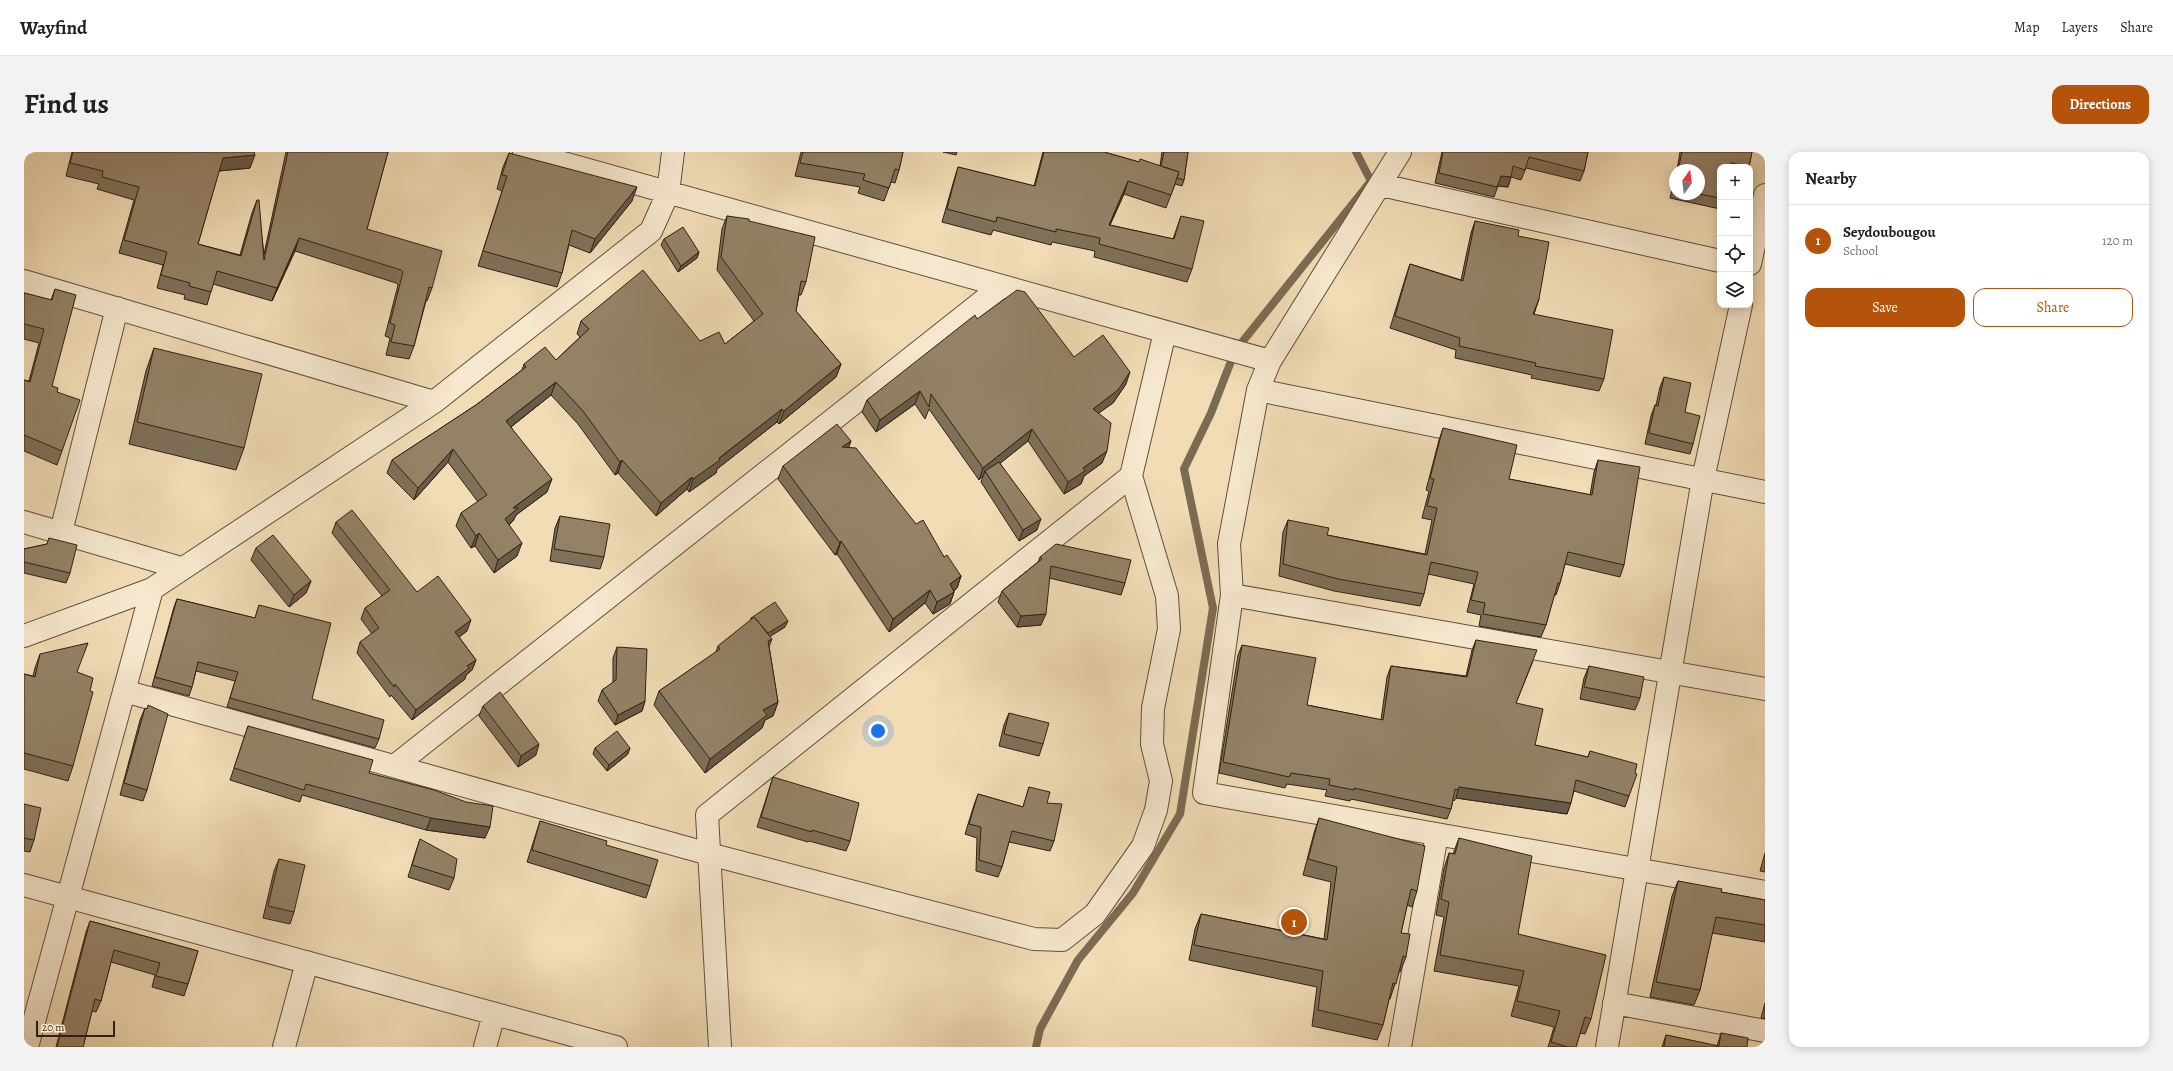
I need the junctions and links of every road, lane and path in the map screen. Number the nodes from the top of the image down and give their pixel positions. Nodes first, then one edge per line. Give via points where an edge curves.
1 (524, 152) edge
2 (673, 152) edge
3 (1400, 152) edge
4 (1381, 185) junction
5 (668, 192) junction
6 (1765, 195) edge
7 (1753, 250) edge
8 (1717, 260) edge
9 (1753, 269) edge
10 (1765, 271) edge
11 (24, 281) edge
12 (1002, 286) junction
13 (117, 308) junction
14 (1740, 308) edge
15 (1165, 332) junction
16 (1270, 361) junction
17 (1258, 390) junction
18 (434, 402) junction
19 (1131, 476) junction
20 (1703, 479) junction
21 (1765, 492) edge
22 (24, 522) edge
23 (61, 532) junction
24 (181, 568) junction
25 (152, 589) junction
26 (1232, 595) junction
27 (24, 636) edge
28 (1670, 672) junction
29 (1765, 689) edge
30 (124, 691) junction
31 (396, 765) junction
32 (1437, 834) junction
33 (709, 854) junction
34 (1637, 869) junction
35 (24, 885) edge
36 (1765, 892) edge
37 (68, 897) junction
38 (307, 962) junction
39 (1614, 1003) junction
40 (494, 1014) junction
41 (1765, 1031) edge
42 (27, 1047) edge
43 (284, 1047) edge
44 (485, 1047) edge
45 (616, 1047) edge
46 (720, 1047) edge
47 (1400, 1047) edge
48 (1607, 1047) edge

1 - 5 street
2 - 5 street
3 - 4 street
4 - 8 street
4 - 16 street
5 - 12 street
5 - 18 street via 650,231
6 - 7 street
9 - 10 street
11 - 13 street
12 - 15 street
12 - 31 street
13 - 18 street
13 - 23 street
14 - 20 street
15 - 16 street
15 - 19 street
16 - 17 street
17 - 20 street
17 - 26 street via 1229,544
18 - 24 street
19 - 33 street via 706,815
19 - 33 street via 1167,596 1169,629 1153,708 1152,744 1161,781 1156,810 1144,846 1094,914 1062,940 1034,939
20 - 21 street
20 - 28 street
22 - 23 street
23 - 24 street
24 - 25 street
25 - 27 street
25 - 30 street
26 - 28 street
26 - 32 street via 1204,793
28 - 29 street
28 - 34 street
30 - 31 street
30 - 37 street
31 - 33 street
32 - 34 street
32 - 47 street
33 - 46 street
34 - 36 street
34 - 39 street
35 - 37 street
37 - 38 street
37 - 42 street
38 - 40 street
38 - 43 street
39 - 41 street
39 - 48 street
40 - 44 street
40 - 45 street

